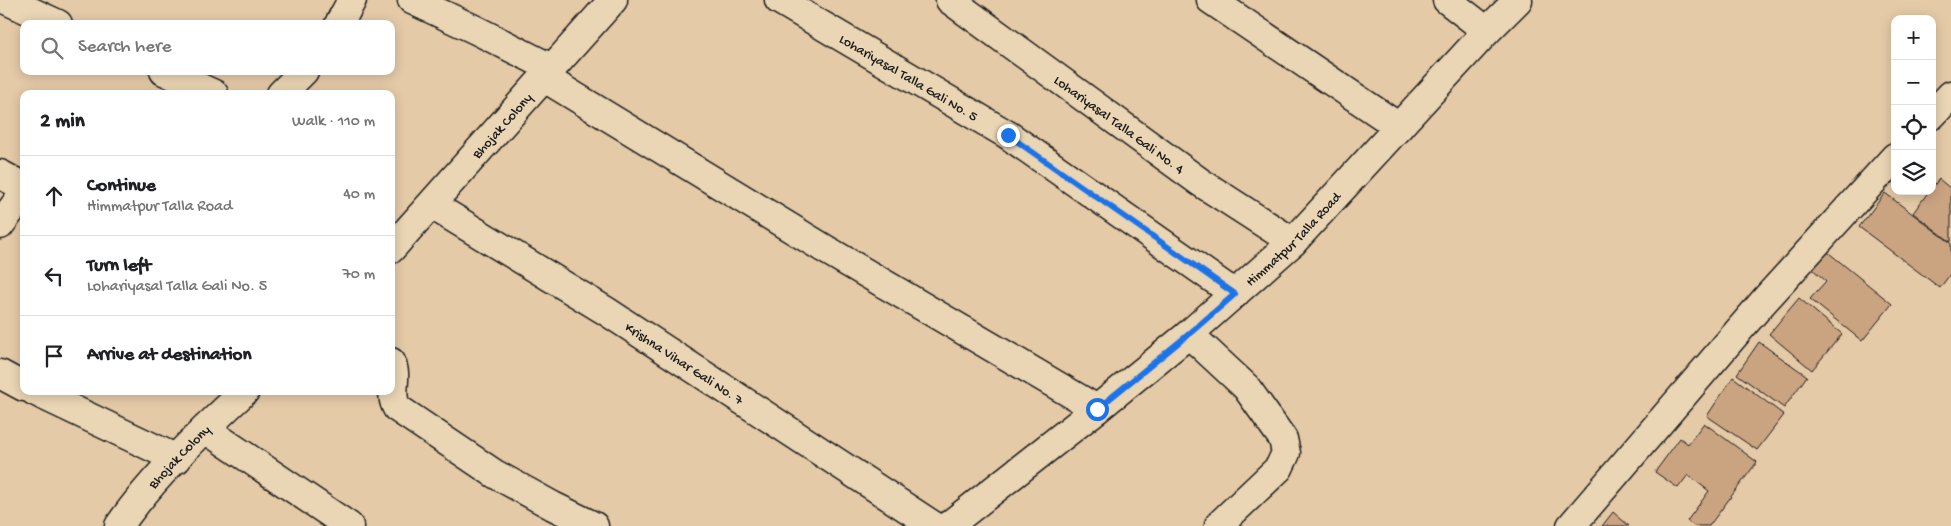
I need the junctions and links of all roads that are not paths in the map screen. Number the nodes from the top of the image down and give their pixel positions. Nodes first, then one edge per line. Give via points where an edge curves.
1 (6, 0) edge
2 (352, 0) edge
3 (412, 0) edge
4 (613, 0) edge
5 (779, 0) edge
6 (950, 0) edge
7 (1211, 0) edge
8 (1446, 0) edge
9 (1518, 0) edge
10 (49, 20) edge
11 (342, 20) edge
12 (1487, 31) junction
13 (547, 73) junction
14 (173, 75) edge
15 (300, 75) edge
16 (205, 90) edge
17 (285, 90) edge
18 (1399, 127) junction
19 (1891, 161) edge
20 (0, 174) edge
21 (20, 185) edge
22 (20, 198) edge
23 (432, 205) junction
24 (0, 225) edge
25 (1293, 242) junction
26 (395, 245) edge
27 (1235, 294) junction
28 (1189, 334) junction
29 (36, 395) edge
30 (241, 395) edge
31 (392, 395) edge
32 (1097, 409) junction
33 (205, 429) junction
34 (177, 459) junction
35 (1219, 525) edge
36 (119, 526) edge
37 (349, 526) edge
38 (594, 526) edge
39 (934, 526) edge
40 (948, 526) edge
41 (1571, 526) edge

1 - 10 street
2 - 11 street
3 - 13 street via 476,30
4 - 13 street, Bhojak Colony
5 - 27 street, Lohariyasal Talla Gali No. 5 via 1008,135
6 - 25 street, Lohariyasal Talla Gali No. 4 via 1200,182
7 - 18 street
8 - 12 street
9 - 12 street, Himmatpur Talla Road
12 - 18 street, Himmatpur Talla Road
13 - 23 street, Bhojak Colony
13 - 32 street via 816,244
14 - 16 street
15 - 17 street
18 - 25 street, Himmatpur Talla Road
19 - 41 street via 1764,301
20 - 21 street
22 - 24 street
23 - 26 street, Bhojak Colony
23 - 39 street, Krishna Vihar Gali No. 7 via 606,311
25 - 27 street, Himmatpur Talla Road
27 - 28 street, Himmatpur Talla Road
28 - 32 street, Himmatpur Talla Road
28 - 35 street via 1246,386 1283,439 1286,453 1279,468
29 - 34 street
30 - 33 street, Bhojak Colony
31 - 38 street via 397,408 495,474
32 - 40 street, Himmatpur Talla Road
33 - 34 street, Bhojak Colony
33 - 37 street
34 - 36 street, Bhojak Colony via 132,506

